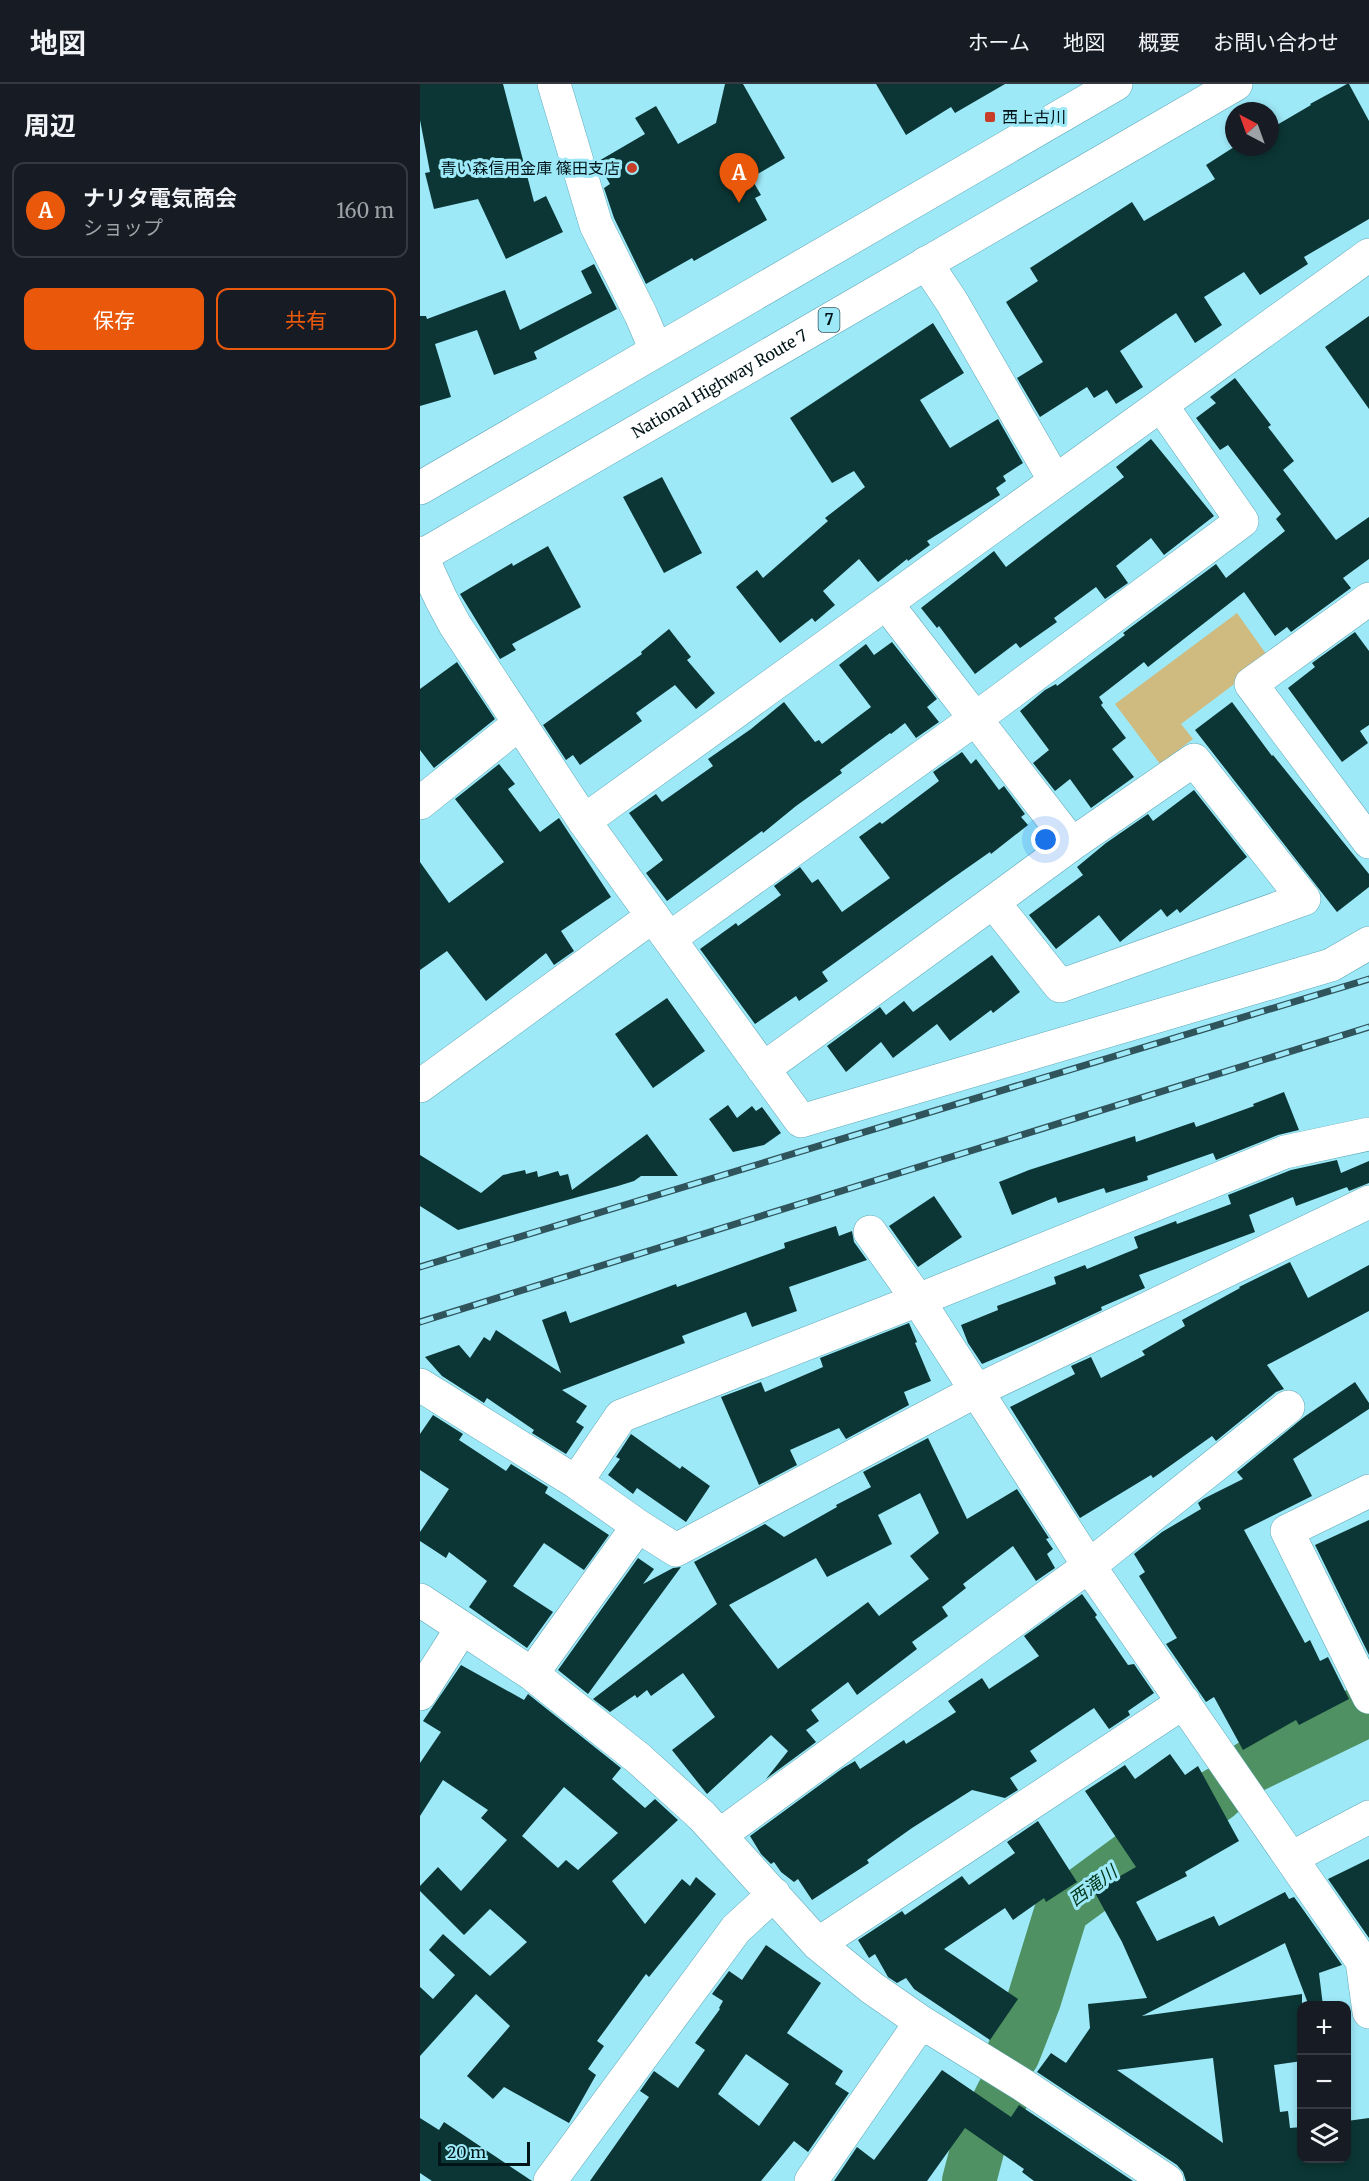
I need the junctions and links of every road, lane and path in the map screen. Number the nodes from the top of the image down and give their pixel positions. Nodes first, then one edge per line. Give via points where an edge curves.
1 (554, 84) edge
2 (1116, 84) edge
3 (1236, 84) edge
4 (1369, 255) edge
5 (926, 264) junction
6 (656, 350) junction
7 (1161, 405) junction
8 (1054, 481) junction
9 (420, 488) edge
10 (420, 555) edge
11 (1369, 599) edge
12 (886, 603) junction
13 (975, 718) junction
14 (520, 723) junction
15 (420, 803) edge
16 (1360, 809) edge
17 (584, 821) junction
18 (1369, 842) edge
19 (1072, 844) junction
20 (993, 902) junction
21 (661, 927) junction
22 (1369, 943) edge
23 (763, 1069) junction
24 (420, 1086) edge
25 (1369, 1134) edge
26 (1369, 1202) edge
27 (870, 1232) dead end
28 (918, 1300) junction
29 (420, 1384) edge
30 (976, 1391) junction
31 (1288, 1407) dead end
32 (576, 1482) junction
33 (1369, 1491) edge
34 (638, 1526) junction
35 (1089, 1566) junction
36 (420, 1600) edge
37 (462, 1628) junction
38 (532, 1674) junction
39 (420, 1694) edge
40 (1369, 1697) edge
41 (1184, 1702) junction
42 (1369, 1817) edge
43 (720, 1835) junction
44 (1291, 1858) junction
45 (774, 1894) junction
46 (818, 1944) junction
47 (1365, 1963) edge
48 (1369, 2012) edge
49 (921, 2022) junction
50 (550, 2181) edge
51 (811, 2181) edge
52 (1167, 2181) edge

1 - 6 main road via 596,225
2 - 6 main road
3 - 5 main road, National Highway Route 7 / 7
4 - 7 main road
5 - 8 main road via 952,302
5 - 10 main road, National Highway Route 7 / 7
6 - 9 main road
7 - 8 main road
7 - 13 main road via 1242,521
8 - 12 main road
10 - 14 main road via 455,625
11 - 16 main road via 1251,684
12 - 13 main road
12 - 17 main road
13 - 19 main road
13 - 21 main road
14 - 15 main road
14 - 17 main road
16 - 18 main road
17 - 21 main road
19 - 20 main road
19 - 20 main road via 1194,760 1304,899 1060,986
20 - 23 main road
21 - 23 main road
21 - 24 main road
22 - 23 main road via 1331,965 801,1121
25 - 28 main road via 1285,1152
26 - 30 main road
27 - 28 main road
28 - 30 main road
28 - 32 main road via 621,1416
29 - 32 main road
30 - 34 main road via 676,1550
30 - 35 main road
31 - 35 main road
32 - 34 main road
33 - 40 main road via 1287,1530
34 - 38 main road
35 - 41 main road
35 - 43 main road
36 - 37 main road
37 - 38 main road
37 - 39 main road
38 - 43 main road via 638,1758
41 - 44 main road
41 - 46 main road
42 - 44 main road
43 - 45 main road
44 - 47 main road
45 - 46 main road
45 - 50 main road via 736,1929
46 - 49 main road
47 - 48 main road
49 - 51 main road
49 - 52 main road

